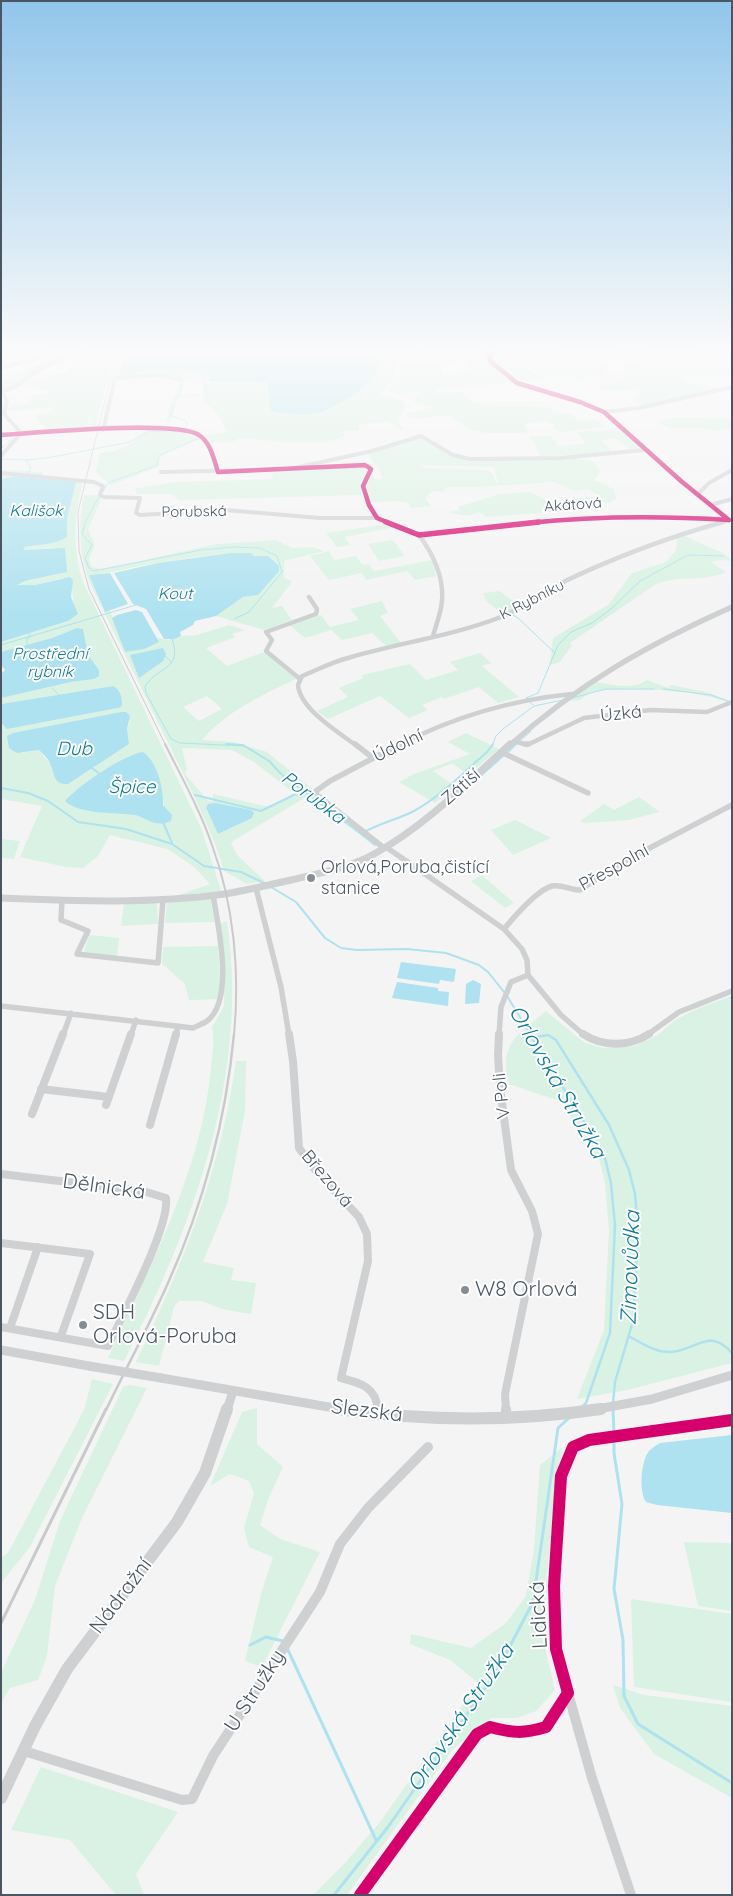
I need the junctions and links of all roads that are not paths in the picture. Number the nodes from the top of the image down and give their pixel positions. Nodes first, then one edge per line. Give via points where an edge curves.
1 (16, 439) edge
2 (203, 439) edge
3 (407, 439) edge
4 (426, 439) edge
5 (634, 439) edge
6 (645, 450) junction
7 (1, 456) edge
8 (290, 469) junction
9 (732, 470) edge
10 (161, 472) dead end
11 (218, 472) junction
12 (1, 473) edge
13 (697, 495) junction
14 (732, 499) edge
15 (710, 505) junction
16 (377, 518) junction
17 (730, 520) edge
18 (419, 535) junction
19 (309, 597) dead end
20 (732, 607) edge
21 (433, 636) junction
22 (300, 679) junction
23 (572, 694) junction
24 (732, 702) edge
25 (514, 741) junction
26 (501, 752) junction
27 (373, 758) junction
28 (588, 793) dead end
29 (732, 805) edge
30 (385, 848) junction
31 (256, 888) junction
32 (213, 895) junction
33 (2, 900) edge
34 (62, 900) junction
35 (163, 900) junction
36 (504, 929) junction
37 (528, 975) junction
38 (732, 991) edge
39 (1, 1006) edge
40 (71, 1013) junction
41 (136, 1020) junction
42 (178, 1026) junction
43 (41, 1090) junction
44 (109, 1097) junction
45 (106, 1105) dead end
46 (32, 1114) dead end
47 (150, 1124) dead end
48 (1, 1174) edge
49 (1, 1243) edge
50 (38, 1247) junction
51 (6, 1327) edge
52 (61, 1336) junction
53 (1, 1350) edge
54 (732, 1374) edge
55 (233, 1391) junction
56 (378, 1414) junction
57 (506, 1418) junction
58 (732, 1420) edge
59 (428, 1447) dead end
60 (568, 1694) junction
61 (24, 1751) junction
62 (1, 1798) edge
63 (360, 1895) edge
64 (631, 1895) edge

1 - 7 street
2 - 11 street
3 - 8 street via 372,451
4 - 6 street via 453,455 470,459 560,458
5 - 6 street
6 - 13 street
8 - 11 street
8 - 16 street via 369,466 371,471 363,486
9 - 13 street via 709,483
10 - 11 street
12 - 16 street, Porubská via 94,482 103,486 100,496 140,498 136,513 140,514 225,510 320,518
13 - 15 street
14 - 15 street
15 - 17 street
16 - 18 street, Porubská
17 - 18 street, Akátová via 618,516
17 - 21 street, K Rybníku via 670,537 594,569 556,586 502,617
18 - 21 street via 440,572 442,601
19 - 22 street via 317,609 316,614 266,632 272,640 266,651
20 - 23 street, Zátiší via 648,646
21 - 22 street, K Rybníku via 346,658
22 - 27 street via 298,692 304,701
23 - 25 street, Zátiší
23 - 27 street, Údolní via 492,707 427,732
24 - 25 street, Úzká via 707,712 650,710 600,715 584,718 528,745
25 - 26 street, Zátiší
26 - 28 street
26 - 30 street, Zátiší via 406,834
27 - 30 street, Údolní via 316,791
29 - 36 street, Přespolní via 580,890 551,886 515,914
30 - 31 street, Zátiší via 346,866
30 - 36 street
31 - 32 street, Zátiší
31 - 56 street, Březová via 281,987 293,1062 299,1148 359,1218 367,1234 368,1261 341,1378 372,1389
32 - 35 street, Zátiší
32 - 42 street via 222,962 220,1003 215,1014 201,1027
33 - 34 street, Zátiší
34 - 35 street, Zátiší
34 - 35 street via 61,920 88,931 77,954 158,963
36 - 37 street via 521,945 529,962
37 - 38 street via 555,1011 590,1040 604,1044 636,1041 655,1031 670,1017
37 - 57 street, V Poli via 512,982 501,1007 498,1055 511,1170 532,1211 538,1234 505,1394
39 - 40 street
40 - 41 street
40 - 43 street
41 - 42 street
41 - 44 street
42 - 47 street
43 - 44 street
43 - 46 street
44 - 45 street
48 - 52 street, Dělnická via 143,1191 166,1198 164,1219 155,1246 108,1346
49 - 50 street
50 - 51 street
50 - 52 street via 90,1254
51 - 52 street
53 - 55 street, Slezská, bridge
54 - 57 street, Slezská via 697,1387 591,1411
55 - 56 street, Slezská
55 - 61 street, Nádražní via 211,1458 188,1504 67,1669
56 - 57 street, Slezská
58 - 60 street, Lidická via 589,1440 574,1447 561,1476 554,1586 556,1649
59 - 61 street, U Stružky via 368,1508 340,1544 320,1592 213,1756 192,1799 182,1800
60 - 63 street via 546,1726 526,1733 490,1728 477,1734
60 - 64 street, Lidická
61 - 62 street, Nádražní

